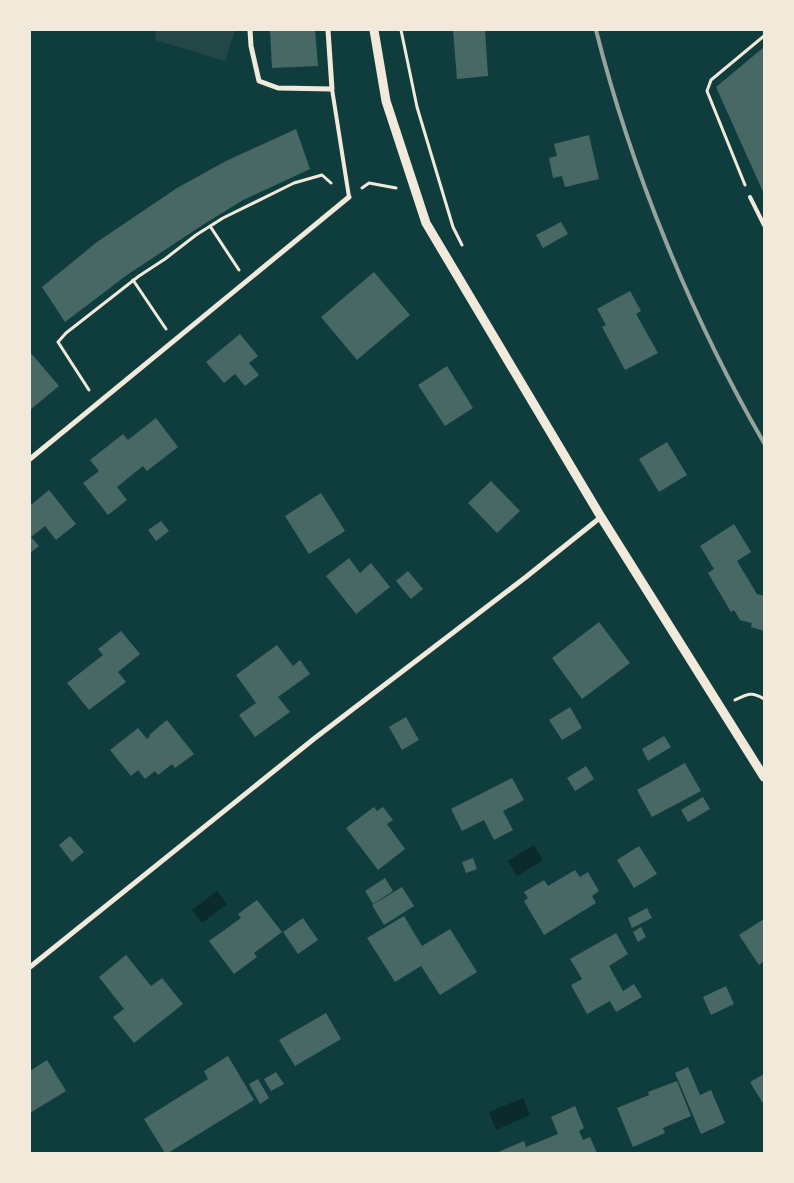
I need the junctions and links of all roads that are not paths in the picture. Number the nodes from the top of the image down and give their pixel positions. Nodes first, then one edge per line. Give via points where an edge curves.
1 (250, 30) edge
2 (328, 30) edge
3 (374, 30) edge
4 (332, 89) junction
5 (349, 197) joint
6 (750, 197) road end
7 (764, 225) edge
8 (30, 459) edge
9 (602, 517) junction
10 (764, 777) edge
11 (30, 968) edge

1 - 4 street via 259,80 278,88
2 - 4 street
3 - 9 street via 386,100 426,223
4 - 5 lane
5 - 8 street
6 - 7 lane
9 - 10 street
9 - 11 street via 315,738

